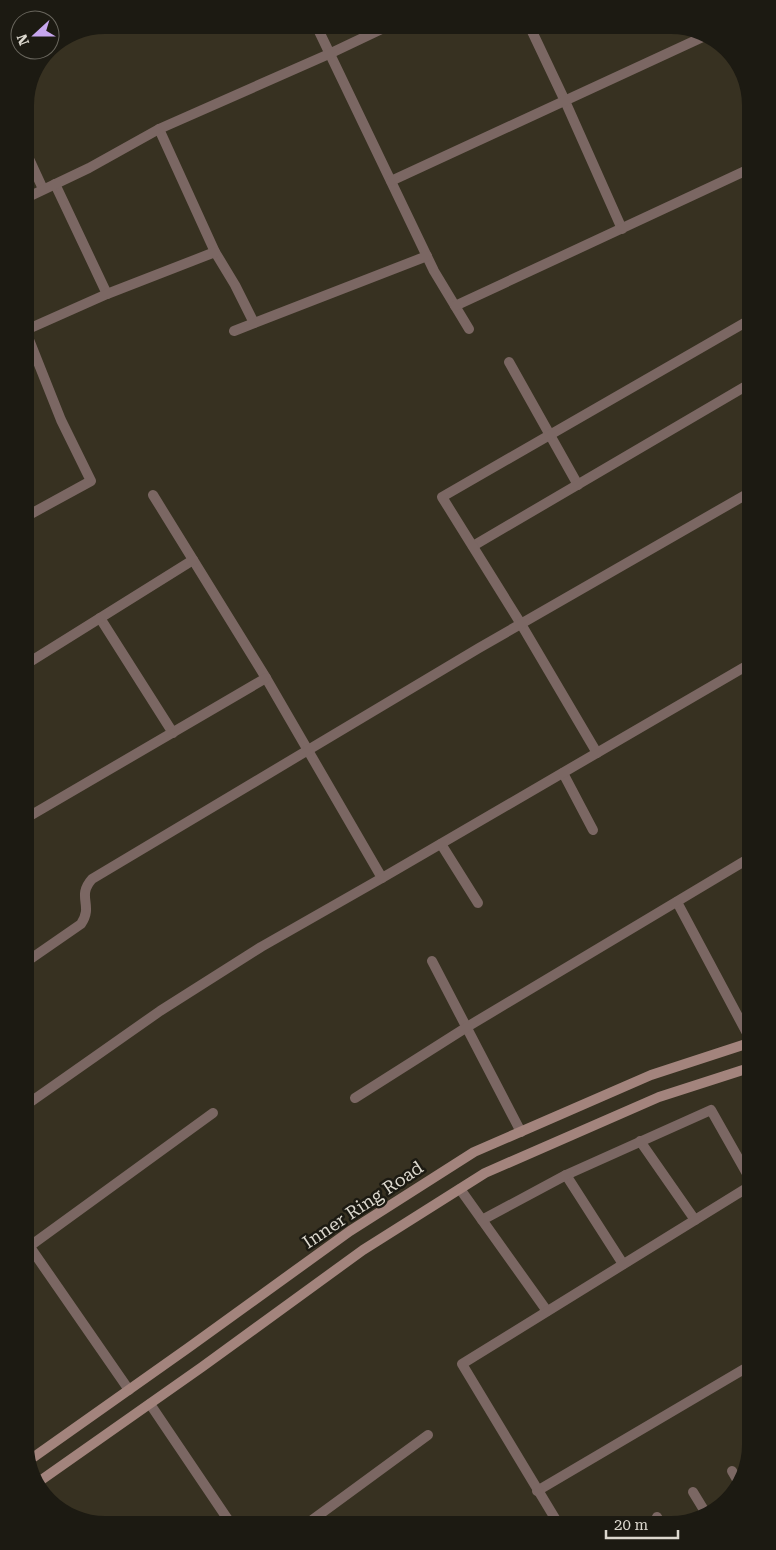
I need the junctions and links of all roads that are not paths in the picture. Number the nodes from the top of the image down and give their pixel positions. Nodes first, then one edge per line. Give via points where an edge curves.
1 (320, 34) edge
2 (371, 34) edge
3 (533, 34) edge
4 (698, 39) edge
5 (329, 54) junction
6 (565, 101) junction
7 (159, 129) junction
8 (34, 170) edge
9 (742, 173) edge
10 (391, 181) junction
11 (55, 184) junction
12 (43, 189) junction
13 (34, 194) edge
14 (622, 228) junction
15 (215, 252) junction
16 (427, 256) junction
17 (107, 294) junction
18 (455, 306) junction
19 (254, 324) junction
20 (742, 324) edge
21 (34, 327) edge
22 (469, 329) dead end
23 (234, 331) dead end
24 (34, 351) edge
25 (510, 362) dead end
26 (742, 388) edge
27 (549, 435) junction
28 (578, 485) junction
29 (153, 495) dead end
30 (742, 497) edge
31 (34, 512) edge
32 (473, 546) junction
33 (193, 560) junction
34 (100, 618) junction
35 (521, 624) junction
36 (34, 659) edge
37 (742, 668) edge
38 (266, 678) junction
39 (173, 733) junction
40 (308, 749) junction
41 (597, 753) junction
42 (563, 773) junction
43 (34, 814) edge
44 (593, 830) dead end
45 (441, 844) junction
46 (742, 863) edge
47 (382, 878) junction
48 (677, 902) junction
49 (478, 903) dead end
50 (34, 957) edge
51 (432, 961) dead end
52 (742, 1024) edge
53 (468, 1028) junction
54 (742, 1045) edge
55 (742, 1070) edge
56 (355, 1098) dead end
57 (34, 1099) edge
58 (213, 1113) dead end
59 (521, 1132) junction
60 (640, 1142) junction
61 (742, 1165) edge
62 (566, 1175) junction
63 (460, 1189) junction
64 (742, 1191) edge
65 (482, 1220) junction
66 (695, 1220) junction
67 (34, 1244) edge
68 (34, 1253) edge
69 (623, 1264) junction
70 (546, 1311) junction
71 (742, 1370) edge
72 (129, 1390) junction
73 (150, 1404) junction
74 (428, 1435) dead end
75 (35, 1456) edge
76 (732, 1471) dead end
77 (735, 1476) edge
78 (42, 1479) edge
79 (537, 1491) junction
80 (693, 1492) dead end
81 (703, 1509) edge
82 (226, 1516) edge
83 (318, 1516) edge
84 (553, 1516) edge

1 - 5 street
2 - 5 street
3 - 6 street
4 - 6 street
5 - 7 street
5 - 10 street
6 - 10 street
6 - 14 street
7 - 11 street
7 - 15 street
8 - 12 street
9 - 14 street
10 - 16 street
11 - 12 street
11 - 17 street
12 - 13 street
14 - 18 street
15 - 17 street
15 - 19 street
16 - 18 street
16 - 19 street
17 - 21 street
18 - 22 street
19 - 23 street
20 - 27 street
24 - 31 street via 90,481
25 - 27 street
26 - 28 street
27 - 28 street
27 - 32 street via 442,497
28 - 32 street
29 - 33 street
30 - 35 street
32 - 35 street
33 - 34 street
33 - 38 street
34 - 36 street
34 - 39 street
35 - 40 street
35 - 41 street
37 - 41 street
38 - 39 street
38 - 40 street
39 - 43 street
40 - 47 street
40 - 50 street via 92,879 85,887 87,916 82,924
41 - 42 street
42 - 44 street
42 - 45 street
45 - 47 street
45 - 49 street
46 - 48 street
47 - 57 street via 261,947 160,1011
48 - 52 street
48 - 53 street
51 - 53 street
53 - 56 street
53 - 59 street
54 - 59 main road, Inner Ring Road via 651,1075
55 - 63 main road via 659,1097 485,1173
58 - 67 street
59 - 72 main road, Inner Ring Road via 474,1152 350,1231
60 - 61 street via 711,1110
60 - 62 street
60 - 66 street
62 - 65 street
62 - 69 street
63 - 65 street
63 - 73 main road via 363,1250
64 - 66 street
65 - 70 street
66 - 69 street
68 - 72 street
69 - 70 street
70 - 79 street via 462,1364
71 - 79 street
72 - 75 main road, Inner Ring Road
73 - 78 main road
73 - 82 street
74 - 83 street
76 - 77 street
79 - 84 street
80 - 81 street

